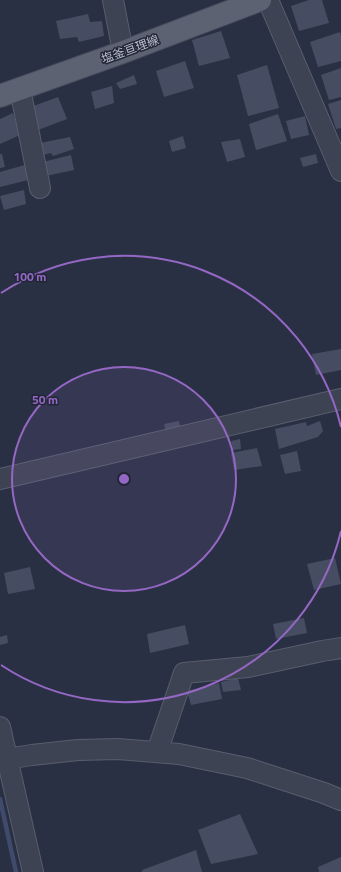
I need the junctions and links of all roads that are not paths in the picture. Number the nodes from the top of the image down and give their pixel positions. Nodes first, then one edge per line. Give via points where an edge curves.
1 (113, 0) edge
2 (260, 0) edge
3 (268, 0) edge
4 (123, 52) junction
5 (20, 89) junction
6 (0, 96) edge
7 (340, 166) edge
8 (40, 188) dead end
9 (341, 400) edge
10 (0, 479) edge
11 (341, 648) edge
12 (0, 727) edge
13 (157, 752) junction
14 (3, 760) edge
15 (341, 800) edge
16 (33, 872) edge

1 - 4 street
2 - 4 main road, 塩釜亘理線
3 - 7 street
4 - 5 main road, 塩釜亘理線
5 - 6 main road, 塩釜亘理線
5 - 8 street
9 - 10 street
11 - 13 street via 248,668 184,673
12 - 14 street
13 - 14 street via 118,749 78,750
13 - 15 street via 247,768 324,792
14 - 16 street

